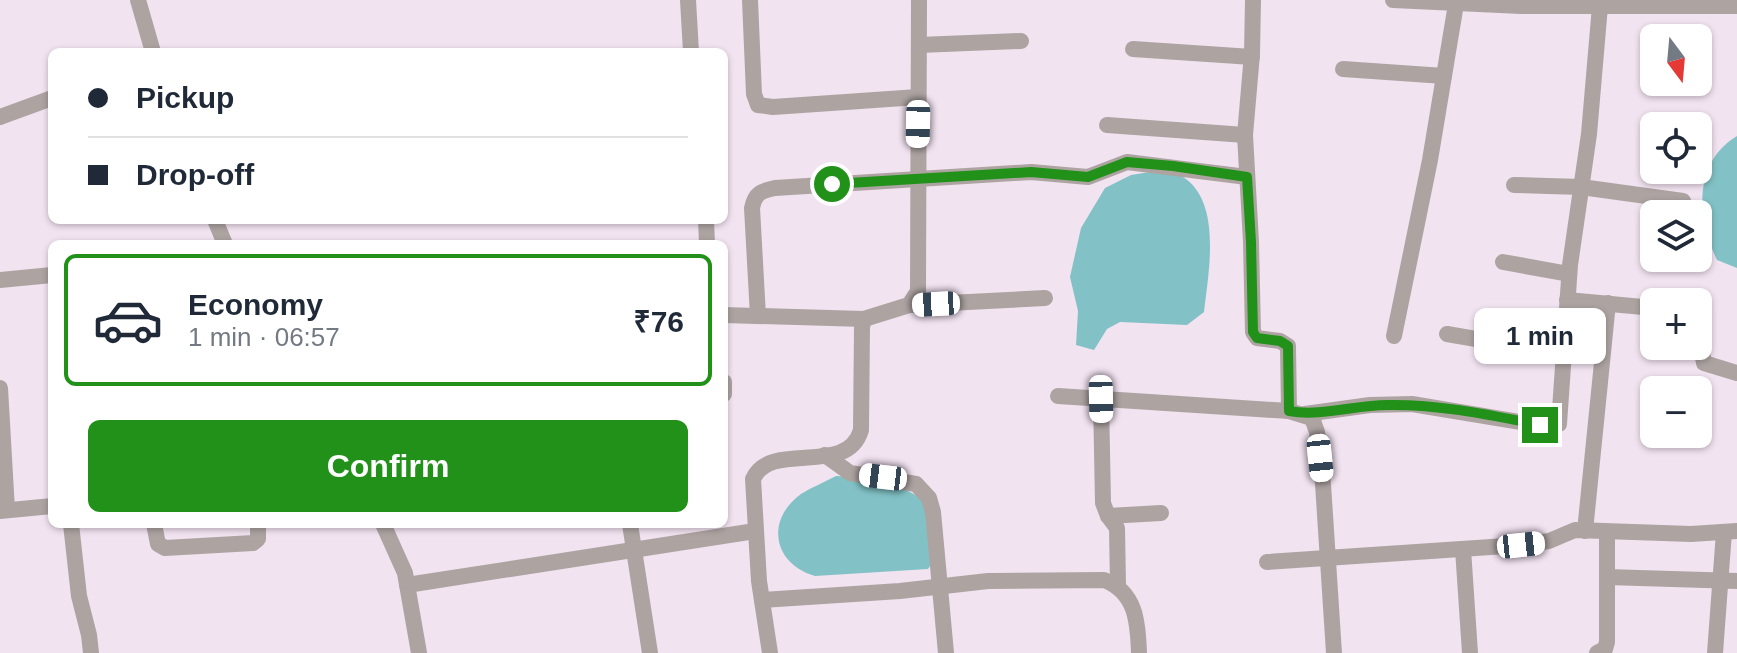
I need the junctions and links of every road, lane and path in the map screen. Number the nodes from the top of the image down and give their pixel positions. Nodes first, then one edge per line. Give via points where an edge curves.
1 (138, 0) edge
2 (688, 0) edge
3 (750, 0) edge
4 (919, 0) edge
5 (1253, 0) edge
6 (1393, 0) edge
7 (1456, 4) junction
8 (1605, 4) edge
9 (1737, 6) edge
10 (1021, 41) dead end
11 (919, 45) junction
12 (152, 48) edge
13 (691, 48) edge
14 (1133, 49) dead end
15 (1252, 57) junction
16 (1343, 69) dead end
17 (1444, 76) junction
18 (918, 97) junction
19 (48, 99) edge
20 (0, 117) edge
21 (1107, 125) dead end
22 (1245, 135) junction
23 (1247, 177) junction
24 (917, 178) junction
25 (1514, 185) dead end
26 (1581, 187) junction
27 (1676, 200) edge
28 (1503, 262) dead end
29 (1569, 274) junction
30 (48, 275) edge
31 (0, 280) edge
32 (1045, 298) dead end
33 (1567, 300) junction
34 (1608, 303) junction
35 (909, 305) junction
36 (1640, 306) edge
37 (728, 315) edge
38 (758, 316) junction
39 (864, 319) junction
40 (1447, 334) dead end
41 (1394, 336) dead end
42 (1563, 354) junction
43 (1703, 360) edge
44 (1737, 373) edge
45 (0, 388) edge
46 (1058, 396) dead end
47 (1101, 399) junction
48 (1297, 412) junction
49 (825, 455) junction
50 (48, 506) edge
51 (4, 511) edge
52 (1161, 513) dead end
53 (1108, 516) junction
54 (71, 528) edge
55 (155, 528) edge
56 (258, 528) edge
57 (385, 528) edge
58 (631, 528) edge
59 (755, 531) junction
60 (1585, 531) junction
61 (1730, 531) edge
62 (1607, 532) junction
63 (634, 549) junction
64 (1463, 549) junction
65 (1327, 557) junction
66 (1267, 562) dead end
67 (1607, 577) junction
68 (1719, 581) junction
69 (1737, 581) edge
70 (407, 585) junction
71 (1118, 585) junction
72 (942, 587) junction
73 (762, 600) junction
74 (91, 653) edge
75 (419, 653) edge
76 (650, 653) edge
77 (770, 653) edge
78 (946, 653) edge
79 (1139, 653) edge
80 (1334, 653) edge
81 (1470, 653) edge
82 (1597, 653) edge
83 (1715, 653) edge

1 - 12 street
2 - 13 street
3 - 18 street via 758,105
4 - 11 street
5 - 15 street
6 - 7 street
7 - 8 street
7 - 17 street
8 - 9 street
8 - 26 street
10 - 11 street
11 - 18 street
14 - 15 street
15 - 22 street
16 - 17 street
17 - 41 street
18 - 24 street
19 - 20 street
21 - 22 street
22 - 23 street
23 - 24 street via 1127,162 1088,177 1031,172
23 - 48 street via 1253,332 1257,338 1288,346
24 - 35 street via 919,280
24 - 38 street via 760,191 752,208
25 - 26 street
26 - 27 street
26 - 29 street
28 - 29 street
29 - 33 street
30 - 31 street
32 - 35 street
33 - 34 street
33 - 42 street
34 - 36 street
34 - 60 street
35 - 39 street
37 - 38 street
38 - 39 street
39 - 49 street via 858,442
40 - 42 street
42 - 48 street via 1556,426 1412,404
43 - 44 street
45 - 51 street
46 - 47 street
47 - 48 street
47 - 53 street via 1103,503
48 - 65 street via 1312,418 1317,432
49 - 59 street via 775,462 756,472
49 - 72 street via 850,473 905,480 923,490 933,512
50 - 51 street
52 - 53 street
53 - 71 street via 1118,534
54 - 74 street
55 - 56 street via 158,544 165,548 253,543
57 - 70 street
58 - 63 street
59 - 63 street
59 - 73 street
60 - 62 street
60 - 64 street via 1538,543
61 - 62 street
61 - 68 street
62 - 67 street
63 - 70 street
63 - 76 street
64 - 65 street
64 - 81 street
65 - 66 street
65 - 80 street
67 - 68 street
67 - 82 street via 1607,642
68 - 69 street
68 - 83 street
70 - 75 street
71 - 72 street via 1084,578
71 - 79 street via 1135,611
72 - 73 street
72 - 78 street
73 - 77 street

